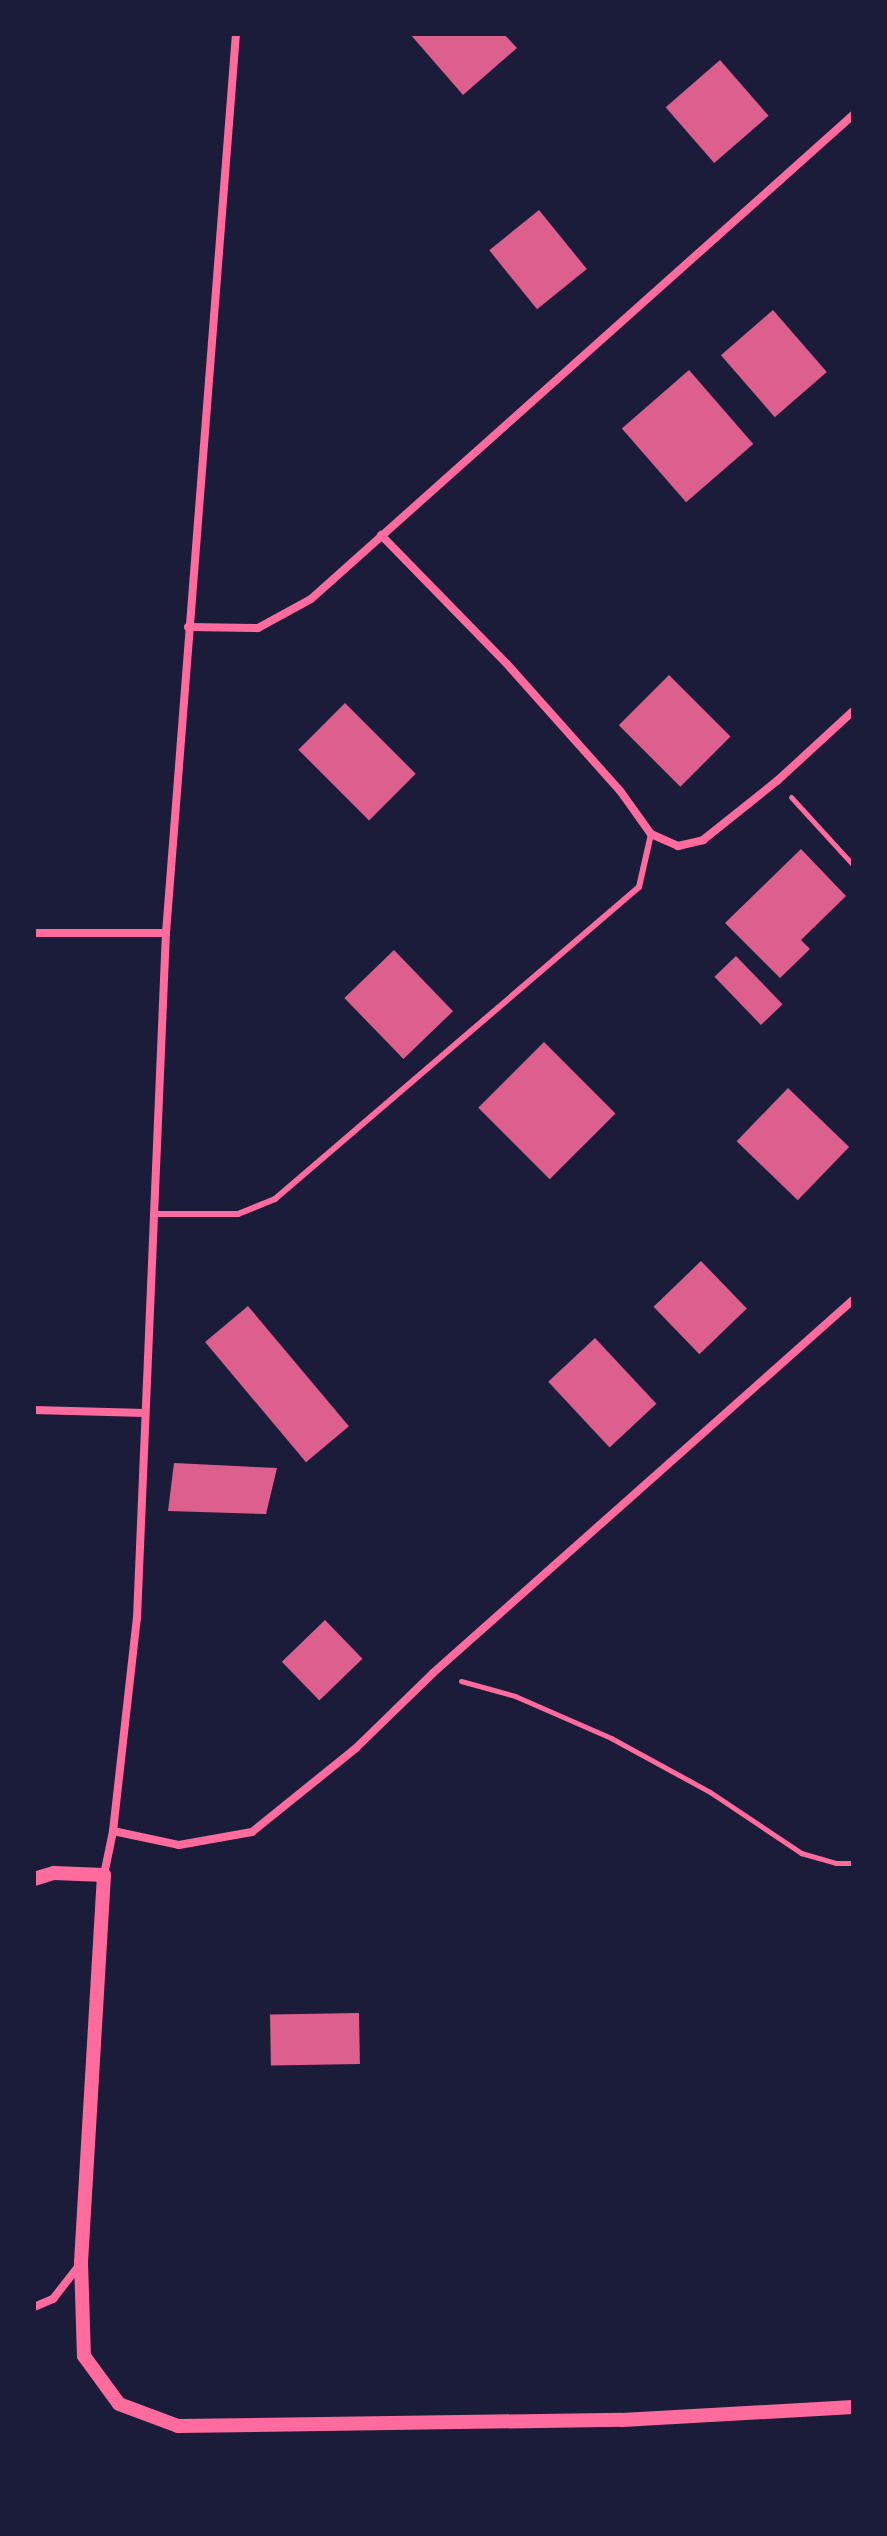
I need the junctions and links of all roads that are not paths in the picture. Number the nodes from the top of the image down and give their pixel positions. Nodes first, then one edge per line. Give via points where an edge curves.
1 (236, 34) edge
2 (853, 115) edge
3 (381, 535) junction
4 (188, 627) junction
5 (853, 711) edge
6 (651, 834) junction
7 (34, 933) edge
8 (166, 933) junction
9 (153, 1214) junction
10 (853, 1300) edge
11 (34, 1410) edge
12 (145, 1413) junction
13 (113, 1831) junction
14 (104, 1875) junction
15 (34, 1879) edge
16 (81, 2262) junction
17 (34, 2307) edge
18 (853, 2407) edge

1 - 4 street
2 - 3 street
3 - 4 street via 311,599 258,628
3 - 6 street via 507,664 621,792
4 - 8 street
5 - 6 street via 703,840 678,846
6 - 9 lane via 639,887 275,1199 238,1214
7 - 8 street
8 - 9 street
9 - 12 street
10 - 13 street via 433,1673 356,1748 252,1832 179,1845
11 - 12 street
12 - 13 street via 137,1618
13 - 14 street
14 - 15 street via 54,1873
14 - 16 street
16 - 17 street via 53,2299
16 - 18 street via 84,2356 119,2404 178,2426 622,2420

